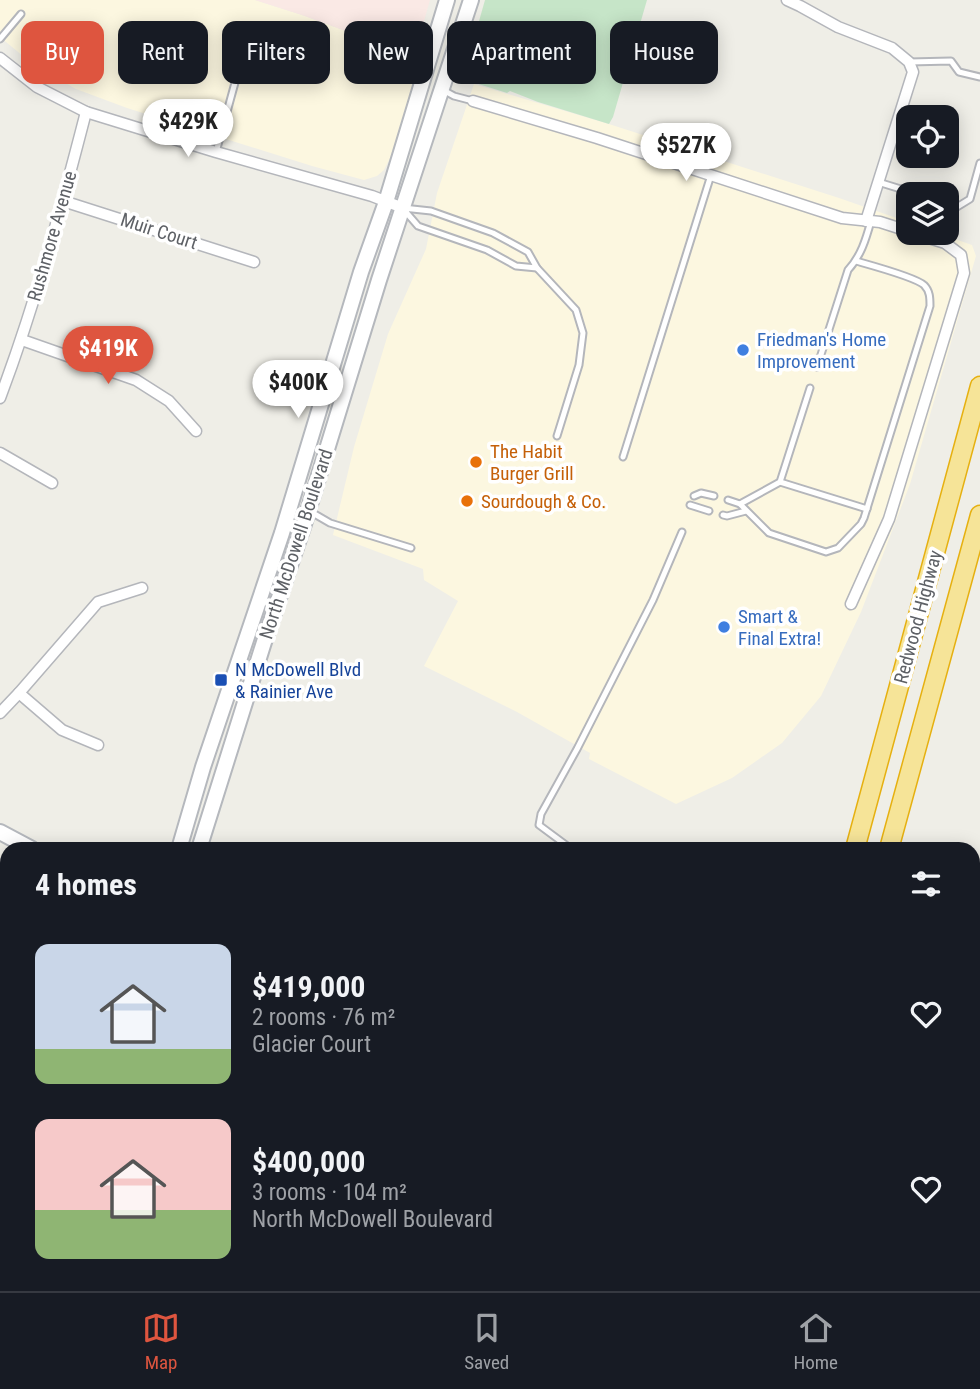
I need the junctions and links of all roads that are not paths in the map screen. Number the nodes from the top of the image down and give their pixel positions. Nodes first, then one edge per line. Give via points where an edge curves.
1 (447, 0) edge
2 (471, 0) edge
3 (787, 0) edge
4 (21, 15) dead end
5 (0, 39) edge
6 (0, 58) edge
7 (909, 62) junction
8 (980, 77) edge
9 (235, 84) edge
10 (442, 89) junction
11 (473, 102) joint
12 (86, 112) junction
13 (216, 152) junction
14 (980, 163) edge
15 (711, 175) junction
16 (878, 182) junction
17 (896, 188) edge
18 (63, 201) junction
19 (386, 202) junction
20 (959, 206) edge
21 (403, 208) junction
22 (869, 221) junction
23 (896, 227) edge
24 (948, 245) edge
25 (856, 261) junction
26 (254, 262) dead end
27 (537, 268) junction
28 (22, 340) junction
29 (817, 368) dead end
30 (980, 386) edge
31 (810, 388) dead end
32 (0, 398) edge
33 (196, 431) dead end
34 (557, 436) dead end
35 (0, 453) edge
36 (623, 457) dead end
37 (780, 482) junction
38 (52, 483) dead end
39 (694, 496) dead end
40 (714, 496) dead end
41 (727, 500) dead end
42 (740, 504) junction
43 (690, 505) dead end
44 (867, 509) junction
45 (308, 510) junction
46 (709, 511) dead end
47 (746, 511) junction
48 (723, 515) dead end
49 (980, 515) edge
50 (682, 532) dead end
51 (411, 548) dead end
52 (142, 588) dead end
53 (851, 604) dead end
54 (19, 693) junction
55 (0, 713) edge
56 (99, 745) dead end
57 (0, 832) edge
58 (19, 842) edge
59 (180, 842) edge
60 (202, 842) edge
61 (562, 842) edge
62 (857, 842) edge
63 (891, 842) edge

1 - 19 main road, North McDowell Boulevard
2 - 10 main road, North McDowell Boulevard
3 - 7 street via 892,48
4 - 5 lane
6 - 12 street via 37,87
7 - 8 lane via 951,61 959,72
7 - 16 street via 913,72
9 - 13 lane
10 - 11 lane
10 - 21 main road, North McDowell Boulevard
11 - 15 street
12 - 13 street
12 - 18 street, Rushmore Avenue
13 - 19 street
14 - 20 lane via 970,199
15 - 22 street via 842,218
15 - 36 lane
16 - 17 lane
16 - 22 street
18 - 26 street, Muir Court
18 - 28 street, Rushmore Avenue
19 - 21 street
19 - 59 main road, North McDowell Boulevard
21 - 27 lane via 428,231 487,250 516,266
21 - 27 lane via 431,211 493,233 528,252
21 - 45 main road, North McDowell Boulevard
22 - 23 street
22 - 25 lane
24 - 53 street via 961,255 964,272 890,519
25 - 29 lane via 848,270
25 - 44 lane via 919,282 930,298
27 - 34 lane via 576,310 583,333 579,365
28 - 32 street, Rushmore Avenue
28 - 33 street via 136,380 169,401
30 - 62 highway, Redwood Highway
31 - 37 lane
35 - 38 street
37 - 42 lane
37 - 44 lane
39 - 40 lane
41 - 42 lane
42 - 47 lane
43 - 46 lane
44 - 47 lane via 861,524 838,548 827,552 769,533
45 - 51 lane via 330,523
45 - 60 main road, North McDowell Boulevard
47 - 48 lane
49 - 63 highway, Redwood Highway
50 - 61 lane via 653,600 541,814 539,825
52 - 54 street via 98,602
54 - 55 street
54 - 56 street via 62,730
57 - 58 main road

